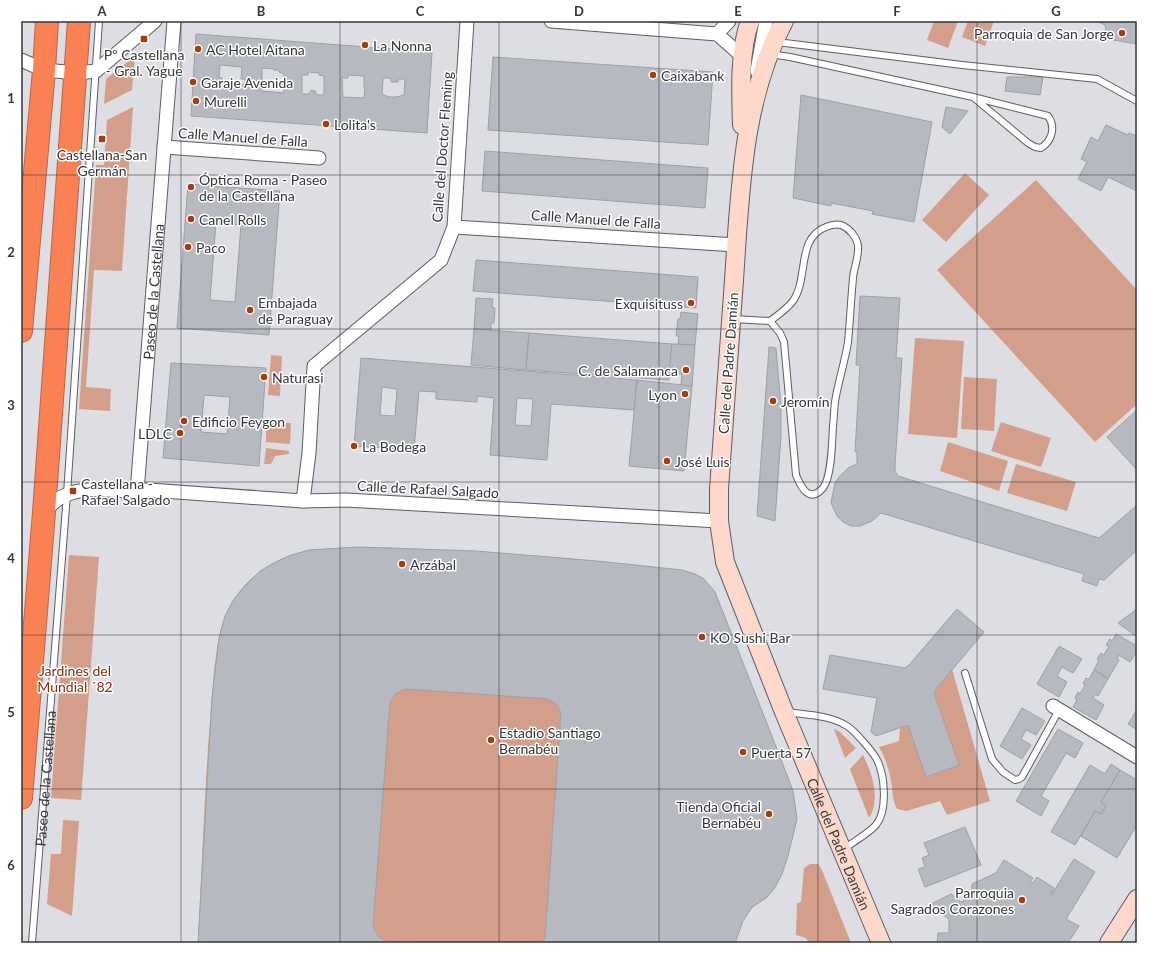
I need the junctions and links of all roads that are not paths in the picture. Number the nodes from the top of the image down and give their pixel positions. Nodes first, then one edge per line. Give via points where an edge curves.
1 (46, 21) edge
2 (80, 21) edge
3 (99, 21) edge
4 (154, 21) edge
5 (174, 21) edge
6 (467, 21) edge
7 (551, 21) edge
8 (728, 21) edge
9 (750, 21) edge
10 (766, 21) edge
11 (784, 21) edge
12 (717, 34) junction
13 (771, 47) junction
14 (743, 58) junction
15 (21, 60) edge
16 (44, 70) junction
17 (86, 72) junction
18 (755, 97) junction
19 (973, 97) junction
20 (1137, 101) edge
21 (164, 147) junction
22 (319, 158) dead end
23 (743, 159) junction
24 (454, 227) junction
25 (736, 245) junction
26 (731, 319) junction
27 (770, 321) junction
28 (21, 331) edge
29 (136, 492) junction
30 (66, 494) junction
31 (303, 501) junction
32 (44, 512) junction
33 (719, 521) junction
34 (965, 674) dead end
35 (1056, 708) joint
36 (784, 712) junction
37 (1137, 757) edge
38 (21, 798) edge
39 (841, 851) junction
40 (1137, 899) edge
41 (32, 943) edge
42 (881, 943) edge
43 (1109, 943) edge

1 - 16 highway
2 - 17 highway, Paseo de la Castellana
3 - 17 lane, Paseo de la Castellana
4 - 17 street
5 - 21 street, Paseo de la Castellana
6 - 24 street, Calle del Doctor Fleming
7 - 12 street
8 - 12 street
9 - 14 street, Calle del Padre Damián
10 - 18 street, Calle del Padre Damián
11 - 13 street, Calle del Padre Damián
12 - 14 street
13 - 18 street, Calle del Padre Damián
13 - 19 lane via 790,57
13 - 20 lane via 1097,79
14 - 23 street, Calle del Padre Damián
15 - 16 street
16 - 17 street
16 - 28 highway
17 - 30 lane, Paseo de la Castellana
17 - 32 highway, Paseo de la Castellana
18 - 23 street, Calle del Padre Damián
19 - 19 lane via 1035,147 1041,148 1050,139 1053,129 1048,116
21 - 22 street, Calle Manuel de Falla
21 - 29 street, Paseo de la Castellana
23 - 25 street, Calle del Padre Damián
24 - 25 street, Calle Manuel de Falla
24 - 31 street, Calle del Doctor Fleming via 441,260 314,366 309,453
25 - 26 street, Calle del Padre Damián
26 - 27 lane
26 - 33 street, Calle del Padre Damián
27 - 27 lane via 784,342 796,475 800,486 811,494 823,487 828,476 835,402 848,343 853,276 858,257 858,245 849,230 841,225 832,225 813,235 807,245 801,279 793,301
29 - 30 street via 93,490
29 - 31 street, Calle de Rafael Salgado via 149,490
30 - 32 street
30 - 41 lane, Paseo de la Castellana
31 - 33 street, Calle de Rafael Salgado via 346,500
32 - 38 highway, Paseo de la Castellana
33 - 36 street, Calle del Padre Damián via 724,562
34 - 35 lane via 992,759 1003,772 1015,780 1022,777
35 - 37 street
36 - 39 street, Calle del Padre Damián
36 - 39 lane via 827,718 847,726 876,758 885,795 883,813 876,825
39 - 42 street, Calle del Padre Damián
40 - 43 street

